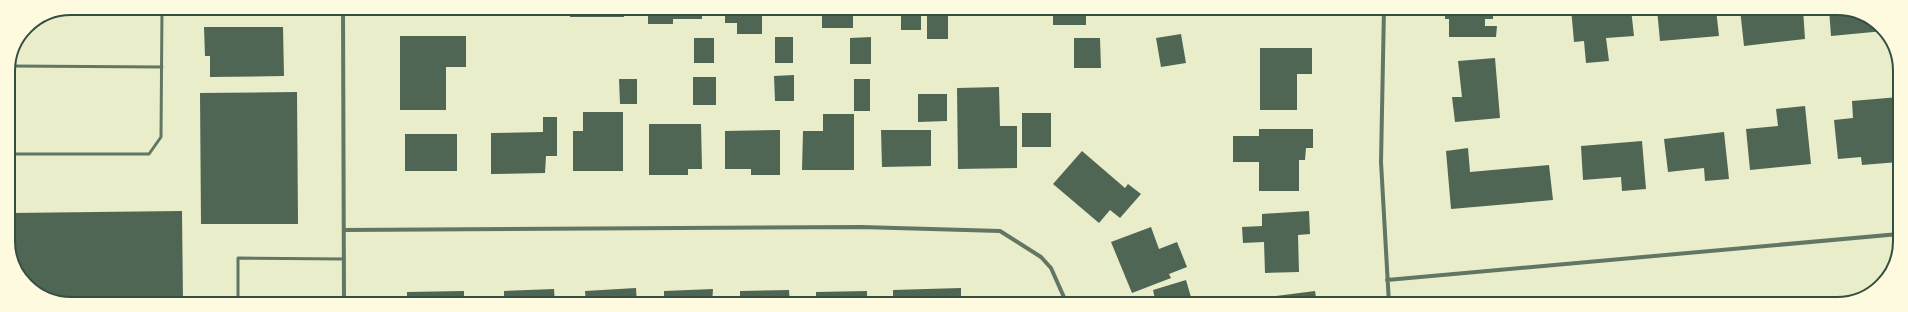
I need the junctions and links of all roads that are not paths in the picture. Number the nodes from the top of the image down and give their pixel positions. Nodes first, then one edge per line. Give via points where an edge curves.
1 (162, 15) edge
2 (343, 15) edge
3 (1384, 15) edge
4 (15, 66) edge
5 (162, 67) junction
6 (15, 154) edge
7 (344, 230) junction
8 (1893, 235) edge
9 (344, 259) junction
10 (1386, 280) junction
11 (238, 297) edge
12 (344, 297) edge
13 (1064, 297) edge
14 (1388, 297) edge

1 - 5 lane
2 - 7 street
3 - 10 street via 1381,162
4 - 5 lane
5 - 6 lane via 161,137 149,154
7 - 9 street
7 - 13 street via 861,228 1000,231 1041,257 1051,268
8 - 10 street
9 - 11 lane via 238,258
9 - 12 street
10 - 14 street

